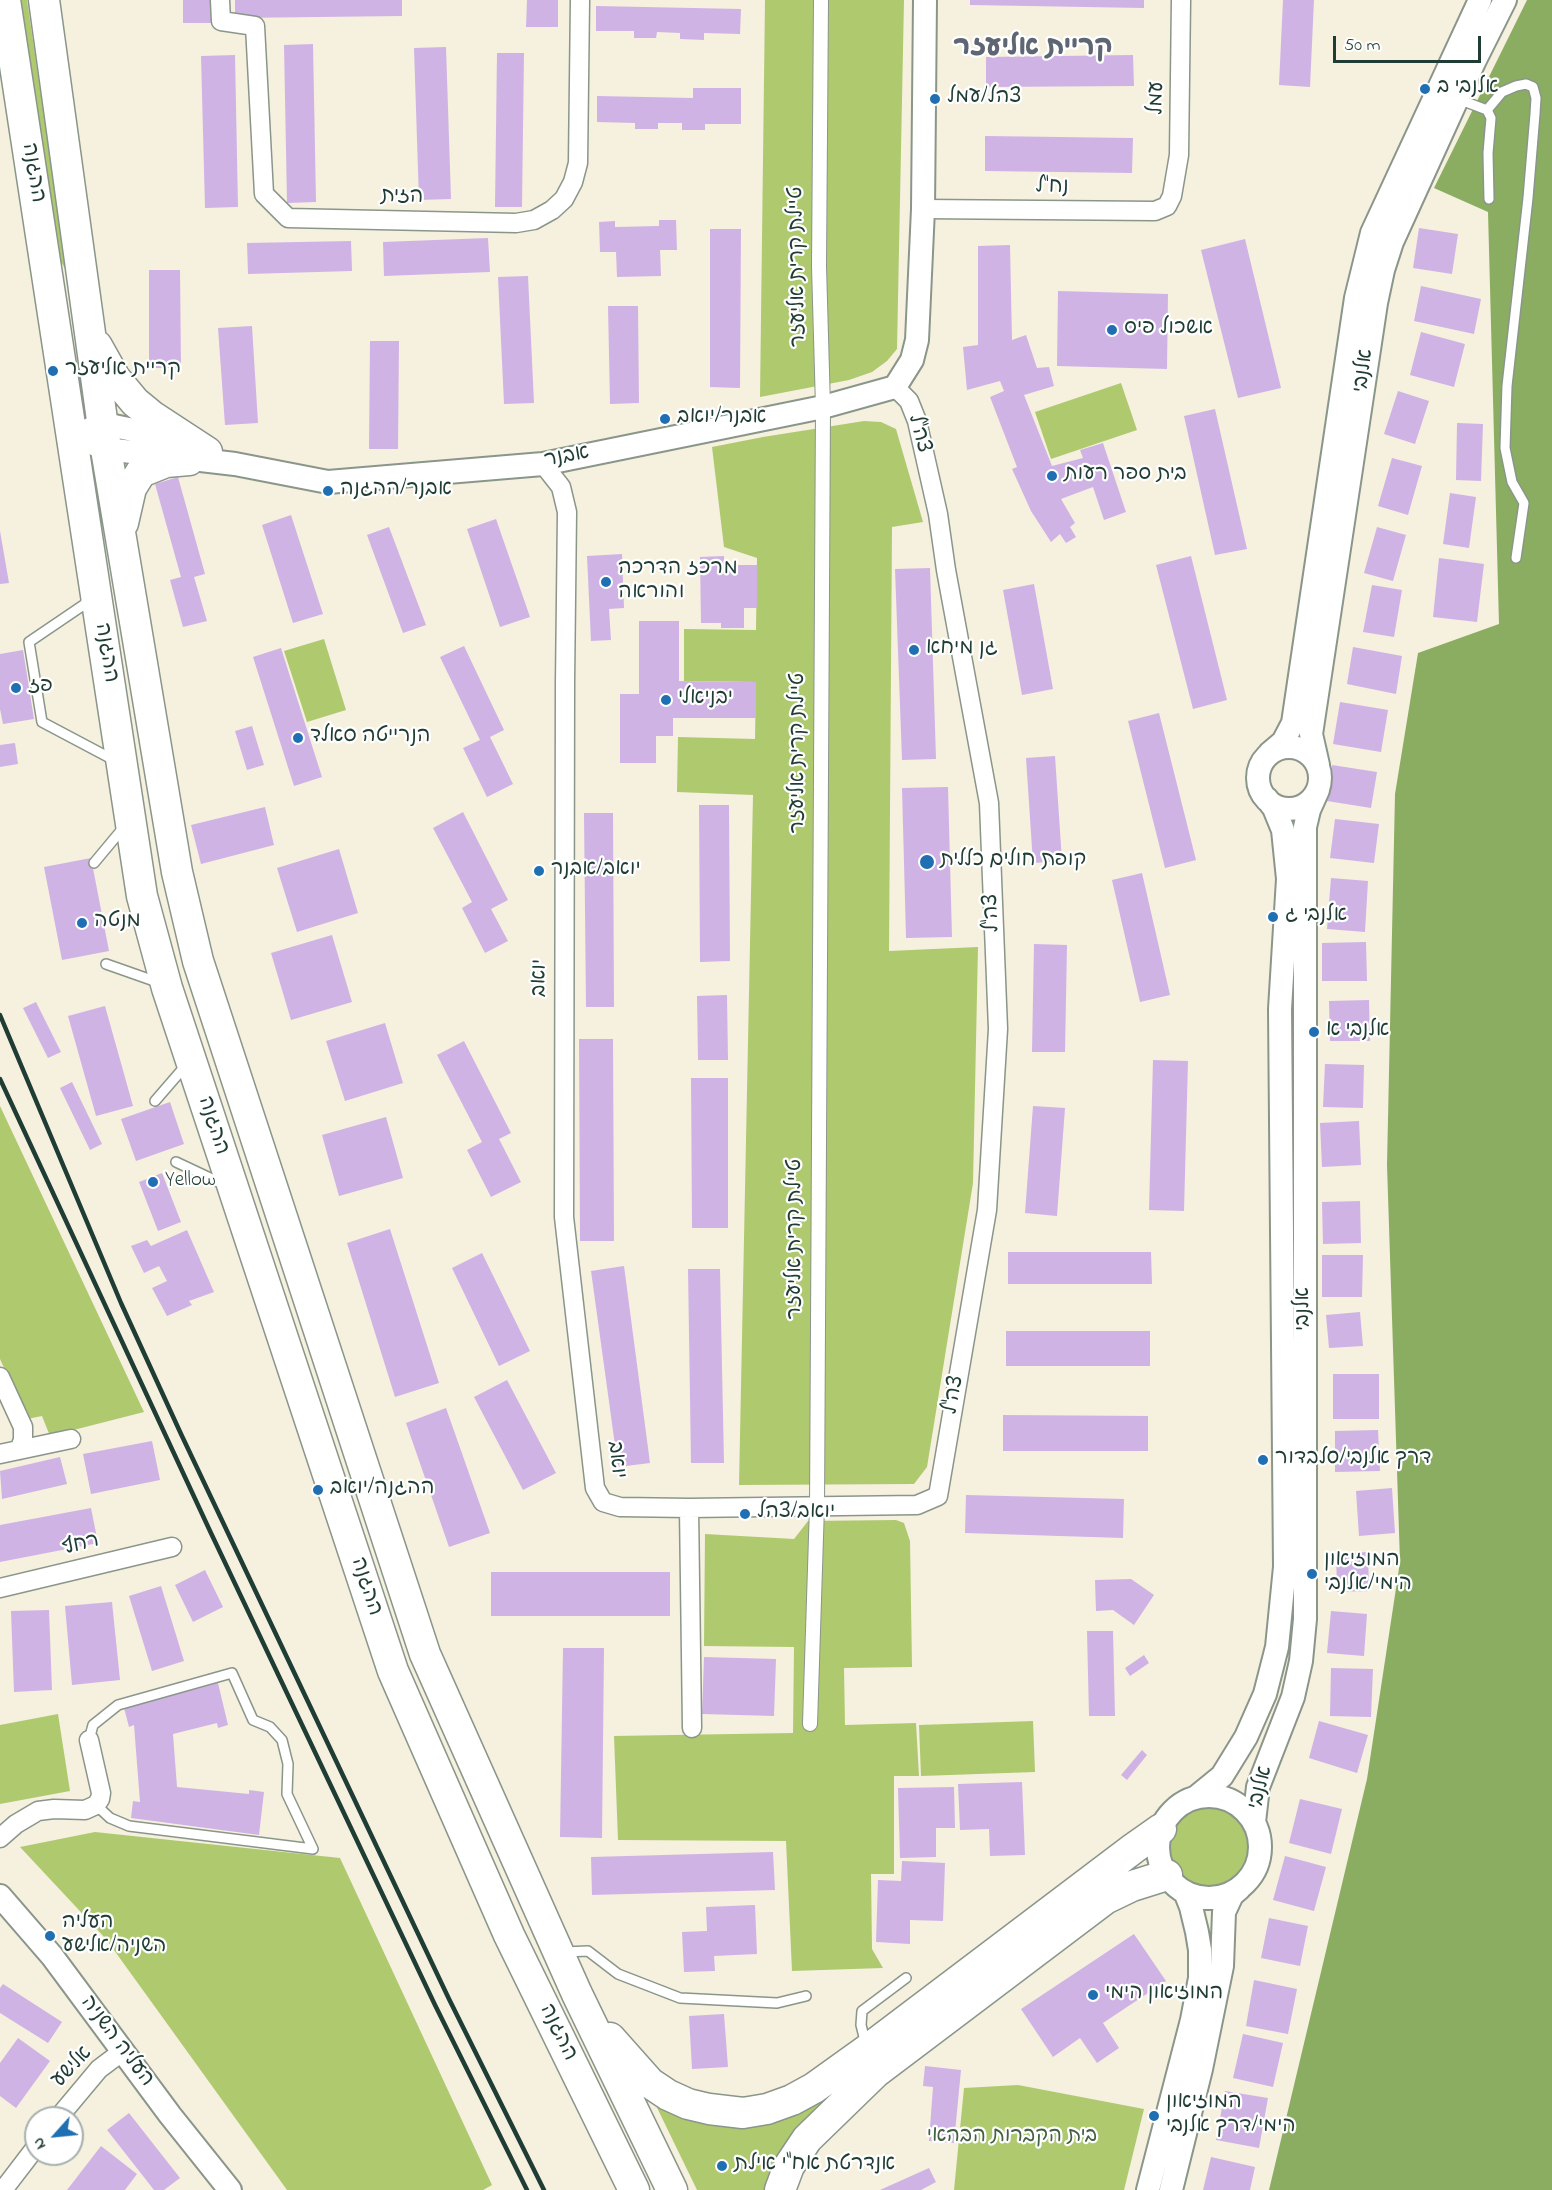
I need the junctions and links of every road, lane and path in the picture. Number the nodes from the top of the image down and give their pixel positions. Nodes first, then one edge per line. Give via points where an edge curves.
1 (5, 0) edge
2 (44, 0) edge
3 (220, 0) edge
4 (580, 0) edge
5 (821, 0) edge
6 (926, 0) edge
7 (1181, 0) edge
8 (1480, 0) edge
9 (1505, 0) edge
10 (1457, 99) junction
11 (1487, 110) junction
12 (1172, 196) joint
13 (1489, 199) dead end
14 (923, 209) junction
15 (87, 319) junction
16 (895, 387) junction
17 (823, 407) junction
18 (72, 435) junction
19 (104, 437) junction
20 (198, 456) junction
21 (543, 464) junction
22 (120, 541) junction
23 (1516, 558) dead end
24 (94, 580) junction
25 (1270, 753) junction
26 (1318, 765) junction
27 (123, 772) junction
28 (1318, 790) junction
29 (1267, 799) junction
30 (130, 817) junction
31 (94, 863) dead end
32 (106, 964) dead end
33 (167, 988) junction
34 (190, 1060) junction
35 (155, 1101) dead end
36 (176, 1162) dead end
37 (233, 1188) junction
38 (0, 1377) edge
39 (71, 1439) dead end
40 (19, 1450) junction
41 (0, 1454) edge
42 (599, 1497) joint
43 (817, 1506) junction
44 (689, 1508) junction
45 (172, 1547) dead end
46 (0, 1588) edge
47 (810, 1724) dead end
48 (692, 1728) dead end
49 (88, 1740) joint
50 (1195, 1798) junction
51 (96, 1805) junction
52 (1254, 1822) junction
53 (1161, 1829) junction
54 (0, 1838) edge
55 (1176, 1884) junction
56 (1239, 1889) junction
57 (0, 1896) edge
58 (509, 1935) junction
59 (559, 1953) junction
60 (906, 1978) dead end
61 (577, 1994) junction
62 (806, 1996) dead end
63 (867, 2050) junction
64 (123, 2051) junction
65 (68, 2106) edge
66 (24, 2163) edge
67 (3, 2190) edge
68 (230, 2190) edge
69 (617, 2190) edge
70 (634, 2190) edge
71 (672, 2190) edge
72 (780, 2190) edge
73 (1148, 2190) edge
74 (1171, 2190) edge

1 - 18 highway, ההגנה
2 - 15 highway, ההגנה
3 - 4 street, הזית via 221,21 255,26 264,194 288,218 516,223 534,220 552,210 564,199 576,172
5 - 17 street, טיילת קרית אליעזר via 819,266
6 - 14 street
7 - 12 street, עמל via 1179,155
8 - 25 street, אלנבי via 1372,233 1356,298 1293,723 1283,742
9 - 10 street, אלנבי
10 - 11 lane
10 - 26 street, אלנבי via 1392,242 1376,303 1311,734
11 - 13 lane via 1491,118
11 - 23 lane via 1502,93 1516,86 1533,87 1536,98 1528,198 1507,386 1505,448 1512,482 1524,503
12 - 14 street, נח"ל via 1167,206 1155,211
14 - 16 street via 917,340 912,360
15 - 19 highway, ההגנה
15 - 20 highway via 104,361 126,392
16 - 17 street, אבנר
16 - 43 street, צה"ל via 909,401 917,421 938,514 989,803 998,1029 987,1210 938,1496 917,1505
17 - 21 street, אבנר
17 - 43 street, טיילת קרית אליעזר
18 - 19 street, אבנר
18 - 24 highway, ההגנה
19 - 20 street, אבנר
19 - 22 highway, ההגנה
20 - 21 street, אבנר via 328,482
20 - 22 highway via 141,472 129,494
21 - 42 street, יואב via 561,486 567,512 564,1217
22 - 59 highway, ההגנה via 177,872 198,961 425,1654
24 - 27 highway, ההגנה
24 - 27 lane via 84,604 29,642 42,722 110,758
25 - 26 street via 1297,748
25 - 29 street via 1259,775
26 - 28 street
27 - 30 highway, ההגנה
28 - 29 street via 1304,805 1295,808 1275,805
28 - 52 street, אלנבי via 1305,827 1305,1619 1293,1697 1258,1787
29 - 50 street, אלנבי via 1282,830 1288,879 1280,1008 1285,1567 1277,1647 1264,1694 1222,1776
30 - 31 lane
30 - 33 highway, ההגנה via 142,896
32 - 33 lane
33 - 34 highway, ההגנה
34 - 35 lane
34 - 37 highway, ההגנה
36 - 37 lane
37 - 58 highway, ההגנה via 393,1671
38 - 40 street via 23,1427
39 - 40 street
40 - 41 street
42 - 44 street, צה"ל via 620,1507
43 - 44 street, צה"ל
43 - 47 street, טיילת קרית אליעזר
44 - 48 street
45 - 46 street, רחף
49 - 51 street via 101,1793
49 - 51 lane via 93,1725 118,1706 231,1673 253,1720 270,1727 282,1740 288,1764 287,1794 313,1849 129,1826 110,1818
50 - 52 street via 1229,1800
50 - 53 street via 1181,1804
51 - 54 street via 85,1810 38,1811
52 - 56 street via 1260,1851 1254,1872
53 - 55 street via 1161,1864
53 - 63 highway
55 - 56 street via 1198,1897 1212,1898
55 - 72 highway via 1132,1886 1105,1899 876,2072 807,2139 789,2166
55 - 73 street via 1191,1907 1200,1950 1200,1978
56 - 74 street via 1224,1911 1222,1966
57 - 64 street, העליה השניה via 52,1956
58 - 69 highway
58 - 70 highway, ההגנה
59 - 61 highway, ההגנה
59 - 62 lane via 588,1952 618,1974 680,1998 777,2003
60 - 63 lane via 862,2011
61 - 63 highway via 615,2046 650,2083 688,2104 709,2109 743,2113 792,2100
61 - 71 highway, ההגנה
64 - 65 street, אלישע via 99,2069
64 - 68 street, העליה השניה
66 - 67 street

